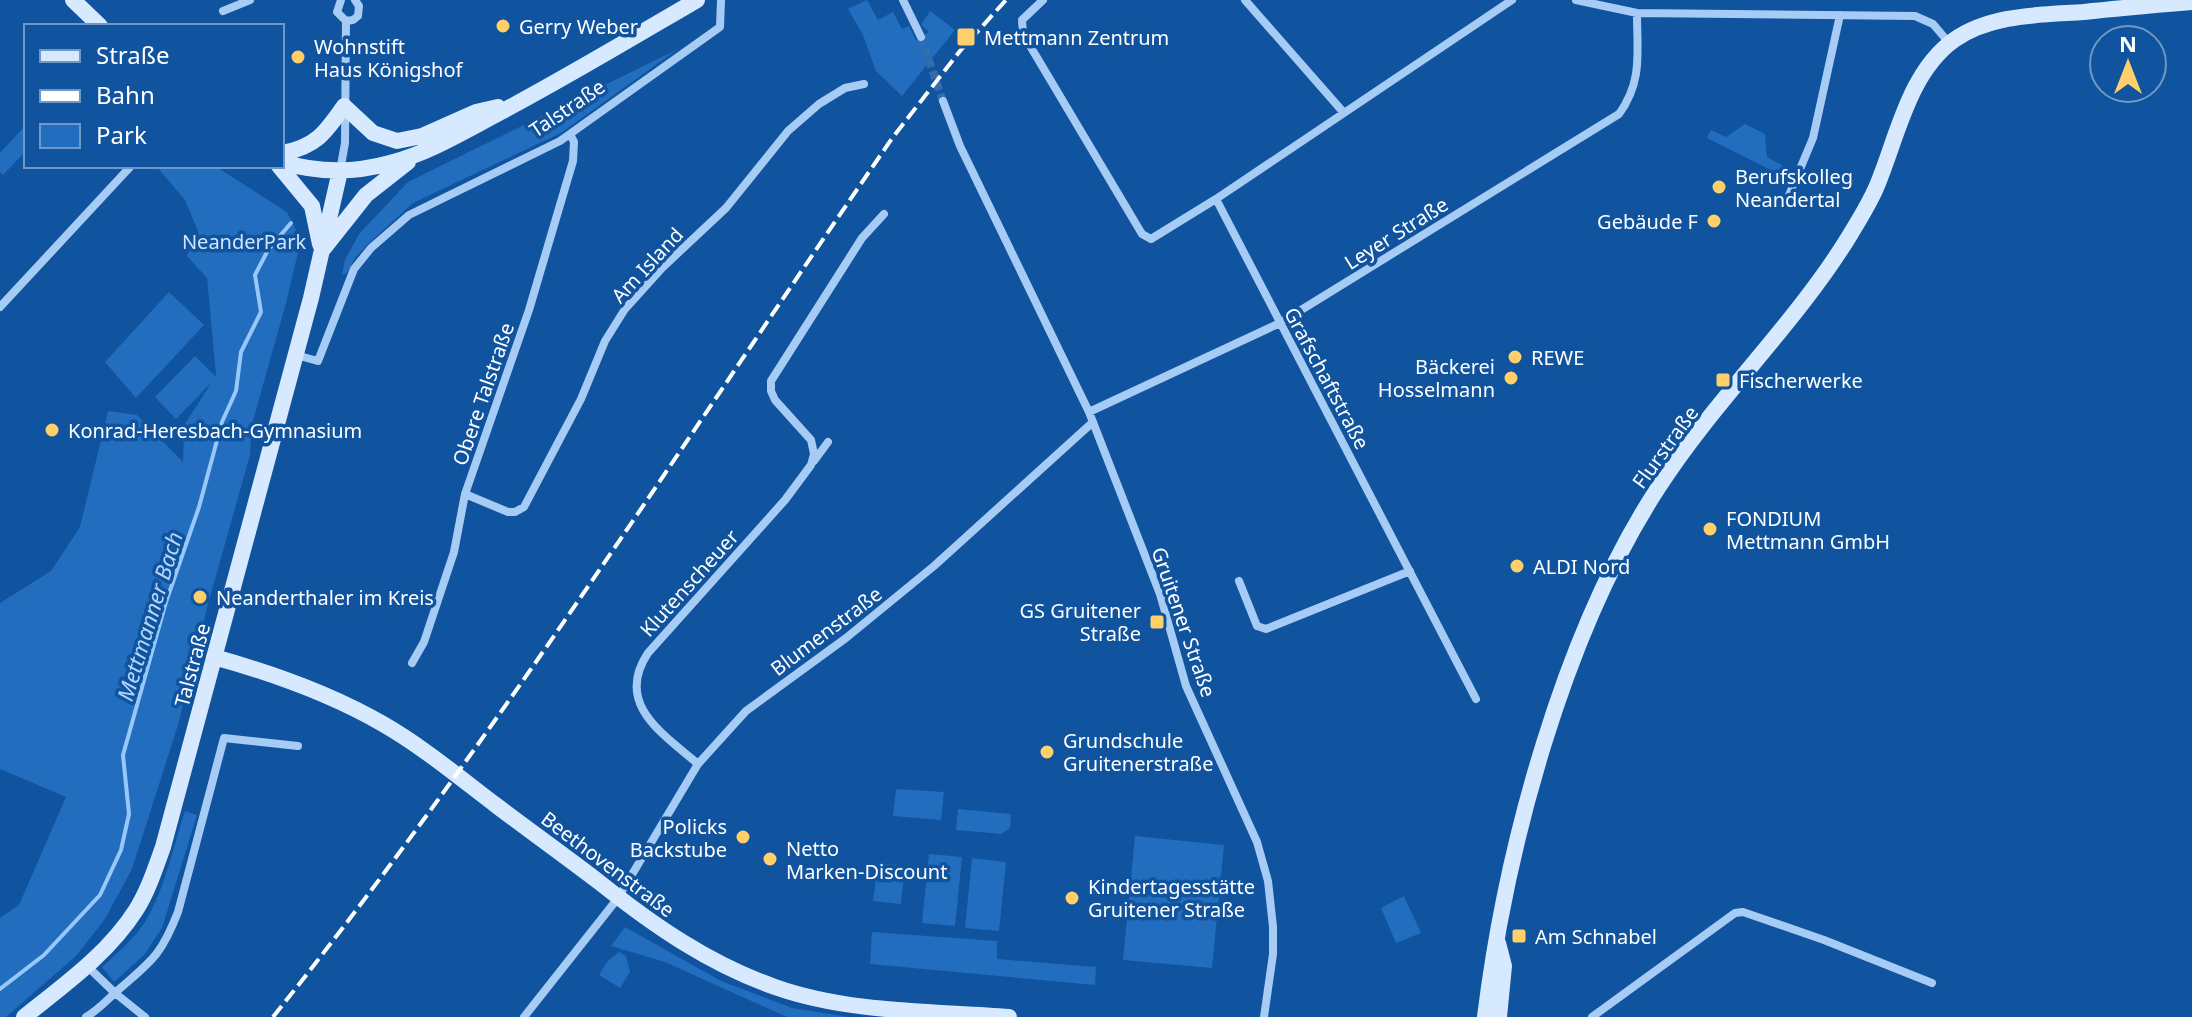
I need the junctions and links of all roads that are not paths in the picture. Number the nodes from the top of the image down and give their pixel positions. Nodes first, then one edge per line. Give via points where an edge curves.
1 (73, 0) edge
2 (250, 0) edge
3 (355, 0) edge
4 (697, 0) edge
5 (721, 0) edge
6 (903, 0) edge
7 (1043, 0) edge
8 (1245, 0) edge
9 (1512, 0) edge
10 (1576, 0) edge
11 (336, 2) edge
12 (2192, 2) edge
13 (223, 11) dead end
14 (1637, 13) junction
15 (1840, 15) junction
16 (346, 21) junction
17 (98, 24) edge
18 (921, 37) tunnel mouth
19 (1950, 44) junction
20 (864, 84) dead end
21 (943, 101) tunnel mouth
22 (518, 103) junction
23 (344, 106) junction
24 (1344, 113) junction
25 (570, 134) junction
26 (284, 152) edge
27 (417, 155) junction
28 (284, 165) edge
29 (129, 168) edge
30 (283, 168) edge
31 (340, 171) junction
32 (1216, 199) junction
33 (1787, 200) dead end
34 (884, 214) dead end
35 (321, 252) junction
36 (2, 301) edge
37 (1280, 323) junction
38 (296, 354) junction
39 (1089, 412) junction
40 (1093, 422) junction
41 (828, 442) dead end
42 (811, 465) junction
43 (465, 494) junction
44 (1410, 571) junction
45 (1239, 581) dead end
46 (214, 657) junction
47 (412, 663) dead end
48 (1476, 699) dead end
49 (298, 746) dead end
50 (698, 764) junction
51 (618, 898) junction
52 (1498, 943) junction
53 (87, 966) junction
54 (1932, 983) dead end
55 (115, 993) junction
56 (24, 1017) edge
57 (86, 1017) edge
58 (145, 1017) edge
59 (524, 1017) edge
60 (1009, 1017) edge
61 (1264, 1017) edge
62 (1485, 1017) edge
63 (1499, 1017) edge
64 (1592, 1017) edge

1 - 17 main road
2 - 13 street
3 - 16 street via 358,16
4 - 22 main road, Talstraße
5 - 25 street, Talstraße via 720,27
6 - 18 street
7 - 32 street via 1022,20 1022,31 1143,236 1157,238
8 - 24 street
9 - 24 street
10 - 14 street
11 - 16 street via 337,14
12 - 19 main road via 2003,20
14 - 15 street
14 - 37 street, Leyer Straße via 1636,80 1619,114
15 - 19 street via 1915,16 1933,24
15 - 33 street via 1813,138
16 - 23 street
19 - 52 main road, Flurstraße via 1917,85 1873,195 1847,240 1658,487 1632,533 1555,708
20 - 43 street, Am Island via 845,88 819,104 788,131 726,208 625,309 524,507 504,511
21 - 39 street, Gruitener Straße
22 - 23 main road via 397,141 373,133
22 - 27 main road, Talstraße
23 - 26 main road via 316,141
23 - 31 street
24 - 32 street
25 - 38 street, Talstraße via 409,215 354,269 318,361
25 - 43 street, Obere Talstraße via 573,161 529,310
27 - 31 main road, Talstraße
27 - 35 main road, Talstraße via 366,195
28 - 31 main road
29 - 36 street
30 - 35 main road, Talstraße via 312,206
31 - 35 main road, Talstraße
32 - 37 street, Grafschaftstraße
34 - 42 street via 862,238 771,381 772,396 811,440
35 - 38 main road, Talstraße
37 - 39 street, Leyer Straße
37 - 44 street, Grafschaftstraße
38 - 46 main road, Talstraße
39 - 40 street, Gruitener Straße
40 - 50 street, Blumenstraße via 934,566 746,711
40 - 61 street, Gruitener Straße via 1160,594 1186,686 1264,862 1273,927
41 - 42 street, Klutenscheuer
42 - 50 street, Klutenscheuer via 640,665 637,693 644,714
43 - 47 street, Obere Talstraße via 454,552
44 - 45 street via 1266,629 1257,626
44 - 48 street, Grafschaftstraße
46 - 51 main road, Beethovenstraße via 308,688 386,725
46 - 53 main road, Talstraße via 148,888 118,935
49 - 55 street via 224,738 168,938 146,968
50 - 51 street, Blumenstraße
51 - 59 street, Blumenstraße
51 - 60 main road, Beethovenstraße via 717,963 797,994 884,1008
52 - 62 main road
52 - 63 main road via 1504,966
53 - 55 street
53 - 56 main road, Talstraße
54 - 64 street via 1743,912
55 - 57 street
55 - 58 street

